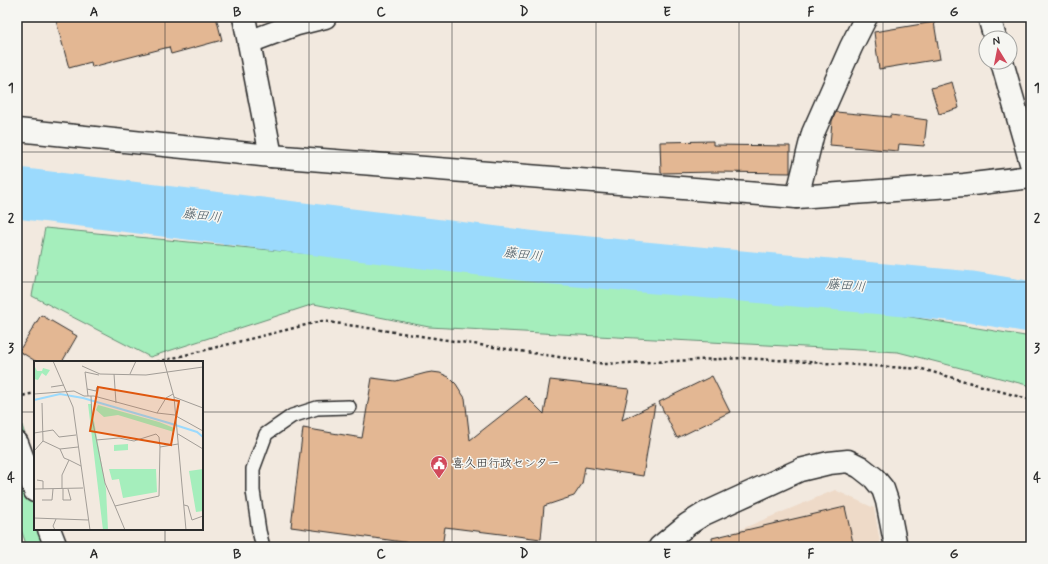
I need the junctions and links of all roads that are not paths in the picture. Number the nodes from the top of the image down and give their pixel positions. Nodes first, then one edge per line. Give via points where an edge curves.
1 (244, 17) edge
2 (325, 17) edge
3 (866, 17) edge
4 (989, 17) edge
5 (993, 30) edge
6 (249, 42) junction
7 (1004, 70) edge
8 (17, 130) edge
9 (271, 156) junction
10 (1031, 163) edge
11 (1031, 177) edge
12 (797, 197) junction
13 (349, 407) dead end
14 (17, 443) edge
15 (34, 488) edge
16 (49, 530) edge
17 (56, 547) edge
18 (263, 547) edge
19 (660, 547) edge
20 (896, 547) edge

1 - 6 street
2 - 6 street
3 - 12 street via 813,133
4 - 5 street
6 - 9 street
7 - 10 street
8 - 9 street
9 - 12 street
11 - 12 street via 964,185
13 - 18 lane via 317,408 292,416 266,434 253,469 253,491
14 - 15 street
16 - 17 street
19 - 20 street via 704,514 800,470 848,462 860,466 883,489

